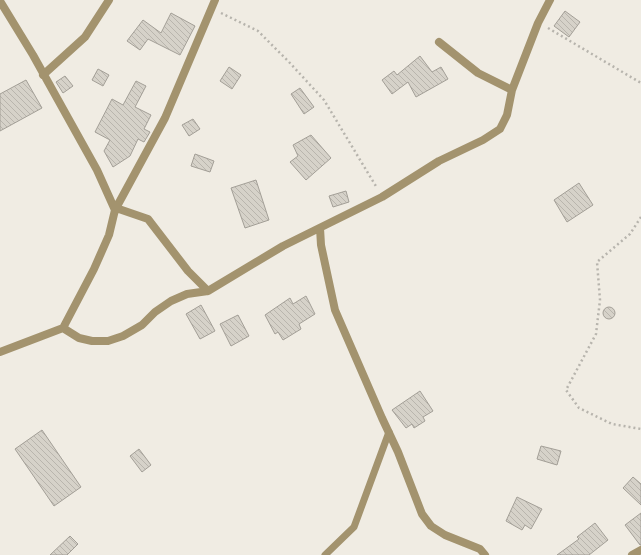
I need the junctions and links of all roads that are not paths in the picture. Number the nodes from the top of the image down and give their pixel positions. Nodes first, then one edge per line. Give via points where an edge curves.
1 (109, 0) edge
2 (216, 0) edge
3 (550, 0) edge
4 (0, 1) edge
5 (439, 42) dead end
6 (43, 74) junction
7 (512, 90) junction
8 (115, 209) junction
9 (320, 228) junction
10 (208, 290) junction
11 (63, 328) junction
12 (0, 352) edge
13 (388, 432) junction
14 (641, 550) edge
15 (325, 555) edge
16 (485, 555) edge
17 (632, 555) edge

1 - 6 street via 85,37
2 - 8 street via 165,118
3 - 7 street via 538,23
4 - 6 street
5 - 7 street via 478,73
6 - 8 street via 97,170
7 - 9 street via 500,129 439,161 382,197
8 - 10 street via 148,219 188,271
8 - 11 street via 94,269
9 - 10 street via 283,246
9 - 13 street via 321,245 335,310
10 - 11 street via 187,294 171,301 142,325 108,341 79,338
11 - 12 street
13 - 15 lane via 354,528
13 - 16 street via 422,514 431,526 480,550
14 - 17 street

